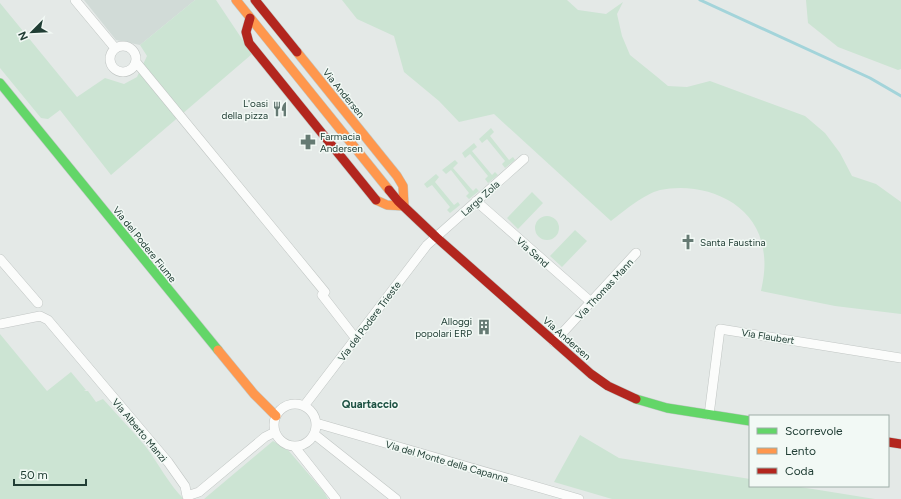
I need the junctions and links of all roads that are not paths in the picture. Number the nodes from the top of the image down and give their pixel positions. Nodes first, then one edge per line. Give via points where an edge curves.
1 (75, 0) edge
2 (236, 0) edge
3 (255, 0) edge
4 (250, 18) junction
5 (115, 48) junction
6 (136, 62) junction
7 (0, 83) edge
8 (524, 159) dead end
9 (476, 201) junction
10 (404, 206) junction
11 (436, 237) junction
12 (636, 253) dead end
13 (0, 259) edge
14 (591, 302) junction
15 (38, 303) dead end
16 (0, 324) edge
17 (353, 335) dead end
18 (554, 342) junction
19 (901, 358) edge
20 (304, 406) junction
21 (709, 415) junction
22 (276, 416) junction
23 (749, 421) edge
24 (316, 423) junction
25 (275, 432) junction
26 (314, 434) junction
27 (889, 442) edge
28 (901, 444) edge
29 (294, 446) junction
30 (336, 499) edge
31 (396, 499) edge
32 (579, 499) edge

1 - 5 street
2 - 4 street, Via Andersen
3 - 10 street, Via Andersen via 397,176 403,186
4 - 10 street, Via Andersen
4 - 10 street via 246,36 251,47 373,198 387,206
5 - 6 street via 122,45 130,47 135,54
5 - 6 street via 110,60 118,71 127,71
6 - 17 street via 325,292 322,295
7 - 22 street, Via del Podere Fiume via 259,401
8 - 9 street, Largo Zola
9 - 11 street, Largo Zola
9 - 14 street, Via Sand
10 - 11 street, Via Andersen
11 - 18 street, Via Andersen
11 - 20 street, Via del Podere Trieste via 401,278
12 - 14 street, Via Thomas Mann
13 - 15 street
14 - 18 street, Via Thomas Mann
16 - 25 street, Via Alberto Manzi via 40,316 48,320 168,462 185,486 187,496 199,492 265,437
18 - 21 street, Via Andersen via 597,379 619,392 659,406
19 - 21 street, Via Flaubert via 720,329
20 - 22 street via 288,405
20 - 24 street via 313,414
21 - 23 street, Via Andersen
22 - 25 street
24 - 26 street
24 - 32 street, Via del Monte della Capanna
25 - 29 street via 282,442
26 - 29 street via 303,444
26 - 31 street
27 - 28 street
29 - 30 street

